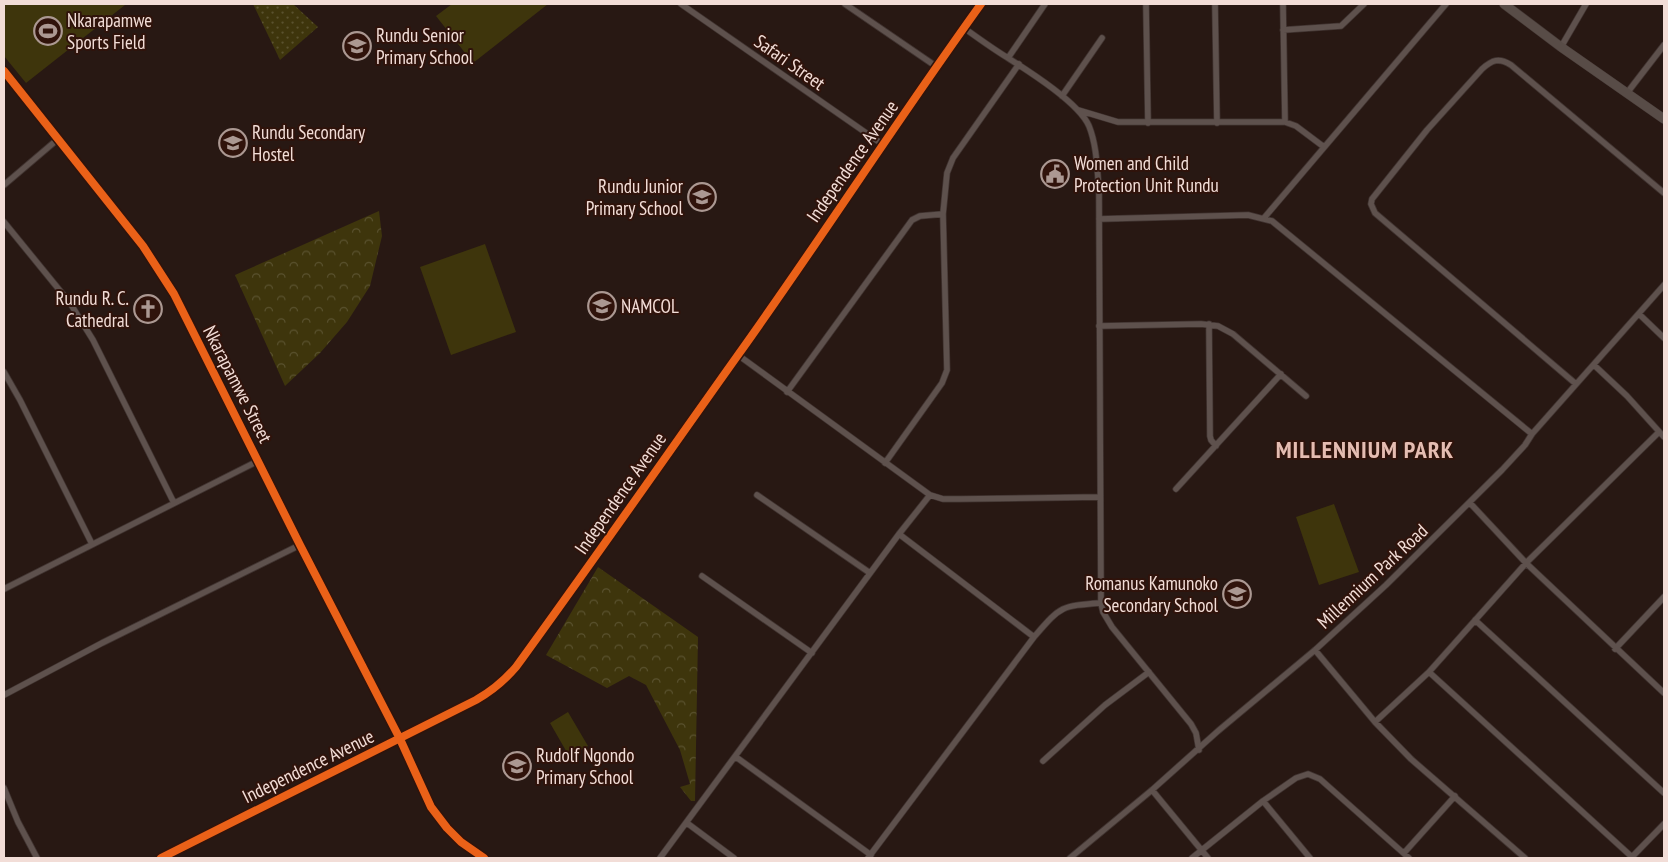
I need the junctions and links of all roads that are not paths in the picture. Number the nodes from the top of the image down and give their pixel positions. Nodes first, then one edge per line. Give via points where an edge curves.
1 (681, 4) edge
2 (845, 4) edge
3 (981, 4) edge
4 (1045, 4) edge
5 (1146, 4) edge
6 (1215, 4) edge
7 (1283, 4) edge
8 (1364, 4) edge
9 (1446, 4) edge
10 (1504, 4) edge
11 (1586, 4) edge
12 (964, 28) junction
13 (1283, 30) junction
14 (1102, 38) dead end
15 (1664, 45) edge
16 (1562, 47) junction
17 (1008, 58) junction
18 (1019, 64) junction
19 (937, 67) junction
20 (4, 71) edge
21 (1627, 93) junction
22 (1062, 96) junction
23 (1078, 110) junction
24 (1664, 119) edge
25 (1285, 122) junction
26 (1148, 123) junction
27 (1217, 123) junction
28 (58, 139) junction
29 (882, 144) junction
30 (1324, 147) junction
31 (4, 185) edge
32 (1664, 193) edge
33 (943, 214) junction
34 (1264, 218) junction
35 (1099, 219) junction
36 (4, 222) edge
37 (1664, 285) edge
38 (1639, 314) junction
39 (1208, 324) junction
40 (1099, 326) junction
41 (1664, 338) edge
42 (738, 355) junction
43 (1594, 365) junction
44 (4, 372) edge
45 (1281, 374) junction
46 (1576, 384) junction
47 (788, 392) junction
48 (1306, 396) dead end
49 (1659, 432) junction
50 (1532, 434) junction
51 (1664, 437) edge
52 (1216, 446) junction
53 (258, 461) junction
54 (885, 463) junction
55 (1176, 489) dead end
56 (930, 495) junction
57 (757, 496) dead end
58 (1100, 497) junction
59 (174, 503) junction
60 (1470, 503) junction
61 (899, 534) junction
62 (92, 544) junction
63 (300, 545) junction
64 (1526, 563) junction
65 (870, 573) junction
66 (702, 576) dead end
67 (4, 580) edge
68 (5, 588) edge
69 (1664, 597) edge
70 (1101, 603) junction
71 (1475, 620) junction
72 (1034, 637) junction
73 (1615, 649) junction
74 (1315, 650) junction
75 (812, 653) junction
76 (1150, 672) junction
77 (1429, 672) junction
78 (1664, 693) edge
79 (4, 695) edge
80 (1375, 722) junction
81 (400, 739) junction
82 (1199, 750) junction
83 (736, 757) junction
84 (1043, 762) dead end
85 (4, 788) edge
86 (1152, 790) junction
87 (1664, 793) edge
88 (1455, 796) junction
89 (1264, 801) junction
90 (688, 823) junction
91 (1664, 824) edge
92 (1202, 850) junction
93 (1404, 853) junction
94 (870, 856) edge
95 (37, 858) edge
96 (161, 858) edge
97 (484, 858) edge
98 (660, 858) edge
99 (734, 858) edge
100 (1070, 858) edge
101 (1192, 858) edge
102 (1208, 858) edge
103 (1310, 858) edge
104 (1409, 858) edge
105 (1525, 858) edge
106 (1631, 858) edge

1 - 29 street, Safari Street
2 - 19 street
3 - 12 street, Independence Avenue
4 - 17 street
5 - 26 street
6 - 27 street
7 - 13 street
8 - 13 street via 1342,26
9 - 30 street
10 - 16 street
11 - 16 street
12 - 17 street
12 - 19 street, Independence Avenue
13 - 25 street
14 - 22 street
15 - 21 street
16 - 21 street
17 - 18 street
18 - 22 street
18 - 33 street via 950,164
19 - 29 street, Independence Avenue
20 - 28 street, Nkarapamwe Street
21 - 24 street
22 - 23 street
23 - 26 street via 1118,122
23 - 35 street via 1089,125 1093,142
25 - 27 street
25 - 30 street via 1296,126
26 - 27 street
28 - 31 street
28 - 53 street, Nkarapamwe Street via 163,277
29 - 42 street, Independence Avenue
30 - 34 street
32 - 46 street via 1511,65 1494,60 1427,130 1372,199 1375,213
33 - 47 street via 912,220
33 - 54 street via 947,370 942,383
34 - 35 street
34 - 50 street via 1278,224
35 - 40 street
36 - 59 street via 70,303 93,340
37 - 38 street, Millennium Park Road
38 - 41 street
38 - 43 street, Millennium Park Road
39 - 40 street
39 - 45 street via 1233,334
39 - 52 street via 1210,440
40 - 58 street
42 - 47 street
42 - 81 street, Independence Avenue via 504,681 488,694
43 - 46 street, Millennium Park Road
43 - 49 street
44 - 62 street
45 - 48 street
45 - 52 street
46 - 50 street, Millennium Park Road
47 - 54 street
49 - 51 street
49 - 64 street
50 - 60 street, Millennium Park Road
52 - 55 street
53 - 59 street
53 - 63 street, Nkarapamwe Street
54 - 56 street
56 - 58 street via 960,500
56 - 61 street
57 - 65 street
58 - 70 street
59 - 62 street
60 - 64 street
60 - 74 street, Millennium Park Road
61 - 65 street
61 - 72 street
62 - 68 street
63 - 79 street
63 - 81 street, Nkarapamwe Street
64 - 71 street
64 - 73 street
65 - 75 street
66 - 75 street
67 - 68 street
69 - 73 street
70 - 72 street via 1061,609
70 - 76 street via 1112,627
71 - 77 street
71 - 87 street
72 - 94 street
73 - 78 street
74 - 80 street
74 - 82 street, Millennium Park Road
75 - 83 street
76 - 82 street via 1191,724
76 - 84 street via 1105,705
77 - 80 street
77 - 106 street
80 - 88 street via 1411,759
81 - 96 street, Independence Avenue
81 - 97 street via 434,812 461,842
82 - 86 street, Millennium Park Road
83 - 90 street
83 - 94 street
85 - 95 street
86 - 92 street
86 - 100 street, Millennium Park Road
88 - 93 street
88 - 105 street
89 - 92 street
89 - 93 street via 1302,775 1314,775
89 - 103 street
90 - 98 street
90 - 99 street
91 - 106 street
92 - 101 street
92 - 102 street
93 - 104 street

